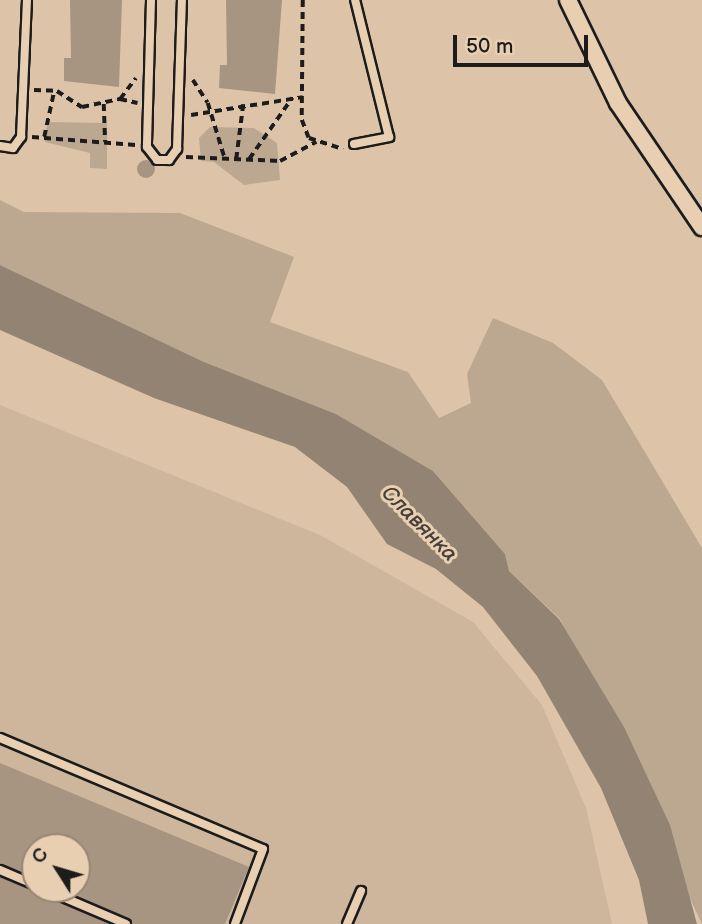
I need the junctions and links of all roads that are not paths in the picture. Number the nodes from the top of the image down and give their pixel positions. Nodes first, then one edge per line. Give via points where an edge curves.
1 (27, 0) edge
2 (151, 0) edge
3 (182, 0) edge
4 (355, 0) edge
5 (568, 0) edge
6 (354, 144) road end
7 (0, 146) edge
8 (702, 226) edge
9 (0, 738) edge
10 (0, 870) edge
11 (21, 879) edge
12 (361, 891) dead end
13 (77, 903) edge
14 (126, 924) edge
15 (234, 924) edge
16 (347, 924) edge

1 - 7 lane via 21,137 13,148
2 - 3 lane via 147,146 157,160 169,160 177,149
4 - 6 lane via 389,137
5 - 8 street via 618,103
9 - 15 lane via 263,849
10 - 11 lane
12 - 16 lane
13 - 14 lane

